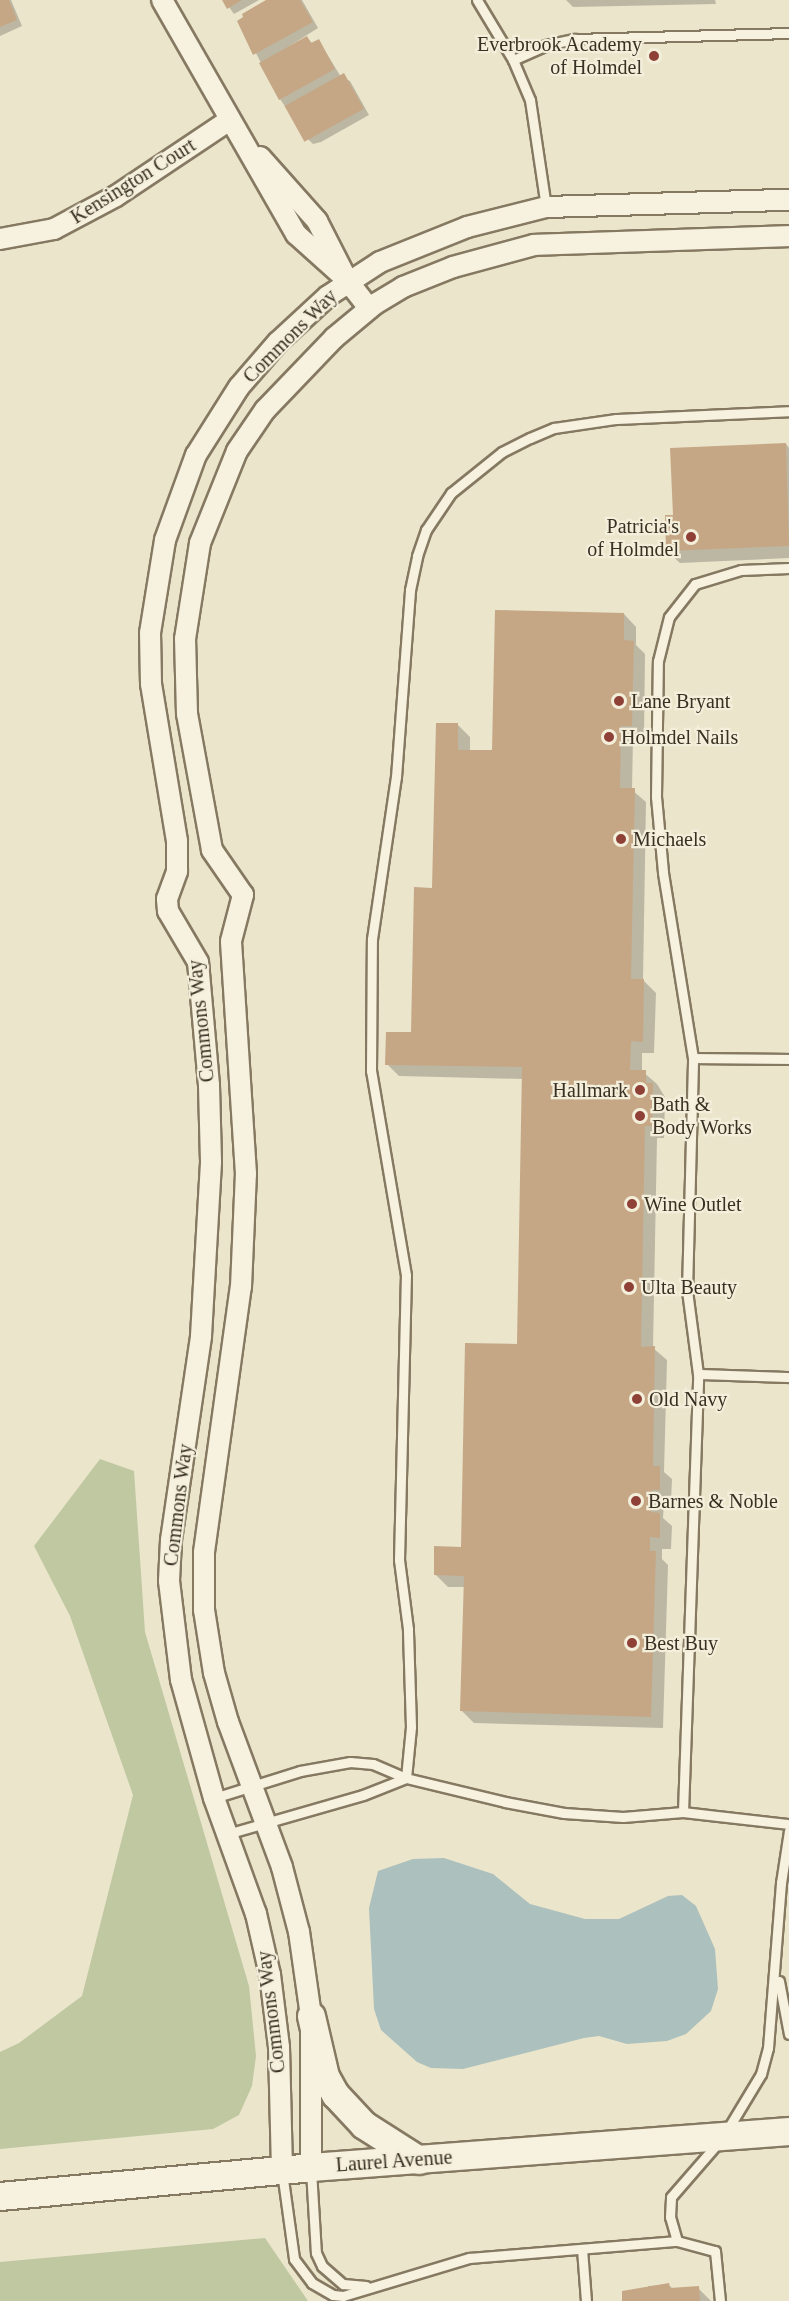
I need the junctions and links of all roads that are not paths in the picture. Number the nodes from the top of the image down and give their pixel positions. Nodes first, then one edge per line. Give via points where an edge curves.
1 (162, 0) edge
2 (477, 0) edge
3 (789, 33) edge
4 (513, 60) junction
5 (228, 121) junction
6 (789, 200) edge
7 (546, 207) junction
8 (789, 236) edge
9 (0, 239) edge
10 (347, 280) junction
11 (369, 309) junction
12 (789, 411) edge
13 (789, 568) edge
14 (693, 1058) junction
15 (789, 1059) edge
16 (698, 1374) junction
17 (789, 1377) edge
18 (406, 1778) junction
19 (250, 1785) junction
20 (214, 1798) junction
21 (684, 1812) junction
22 (265, 1822) junction
23 (789, 1824) edge
24 (789, 1831) edge
25 (227, 1834) junction
26 (776, 1943) junction
27 (311, 2016) junction
28 (789, 2034) edge
29 (789, 2131) edge
30 (724, 2136) junction
31 (419, 2160) junction
32 (311, 2167) junction
33 (282, 2170) junction
34 (0, 2196) edge
35 (677, 2241) junction
36 (582, 2249) junction
37 (368, 2286) junction
38 (586, 2301) edge
39 (720, 2301) edge

1 - 5 street
2 - 4 lane
3 - 4 lane via 575,39 546,45
4 - 7 lane via 535,121
5 - 9 street, Kensington Court via 116,196 54,229
5 - 10 street via 317,221
6 - 7 street, Commons Way
7 - 10 street, Commons Way via 467,227 411,248
8 - 11 street, Commons Way via 534,245 429,276
10 - 11 street
10 - 20 street, Commons Way via 278,342 239,387 196,455 165,540 150,633 155,724 178,856 168,911 198,962 209,1085 209,1226 201,1336 171,1540 169,1581 181,1680
11 - 19 street, Commons Way via 296,376 265,410 237,451 200,543 185,639 187,714 210,843 243,895 231,941 246,1174 241,1287 203,1582 214,1672
12 - 18 lane via 616,419 554,428 502,452 452,493 426,530 417,556 410,590 396,777 372,939 370,1071 406,1275 399,1560 408,1629 411,1727
13 - 14 lane via 741,570 695,584 669,616 661,639 656,798 664,890
14 - 15 lane
14 - 16 lane via 687,1291
16 - 17 lane
16 - 21 lane
18 - 19 lane via 373,1764 350,1762
18 - 21 lane via 564,1814 623,1817
18 - 22 lane
19 - 20 lane
19 - 22 street, Commons Way
20 - 25 street, Commons Way
21 - 23 lane
22 - 25 lane
22 - 27 street, Commons Way via 299,1932
24 - 26 lane
25 - 33 street, Commons Way via 255,1914 270,1975 279,2047
26 - 28 lane
26 - 30 lane via 768,2048 761,2074
27 - 31 main road via 325,2076 335,2094 364,2125
27 - 32 street, Commons Way
29 - 30 main road, Laurel Avenue
30 - 31 main road, Laurel Avenue
30 - 35 lane via 671,2197 670,2217
31 - 32 main road, Laurel Avenue
32 - 33 main road, Laurel Avenue
32 - 37 lane via 314,2234 322,2266 343,2284
33 - 34 main road, Laurel Avenue
33 - 37 lane via 290,2247 301,2272 333,2295
35 - 36 lane
35 - 39 lane via 715,2251
36 - 37 lane via 469,2258
36 - 38 lane

